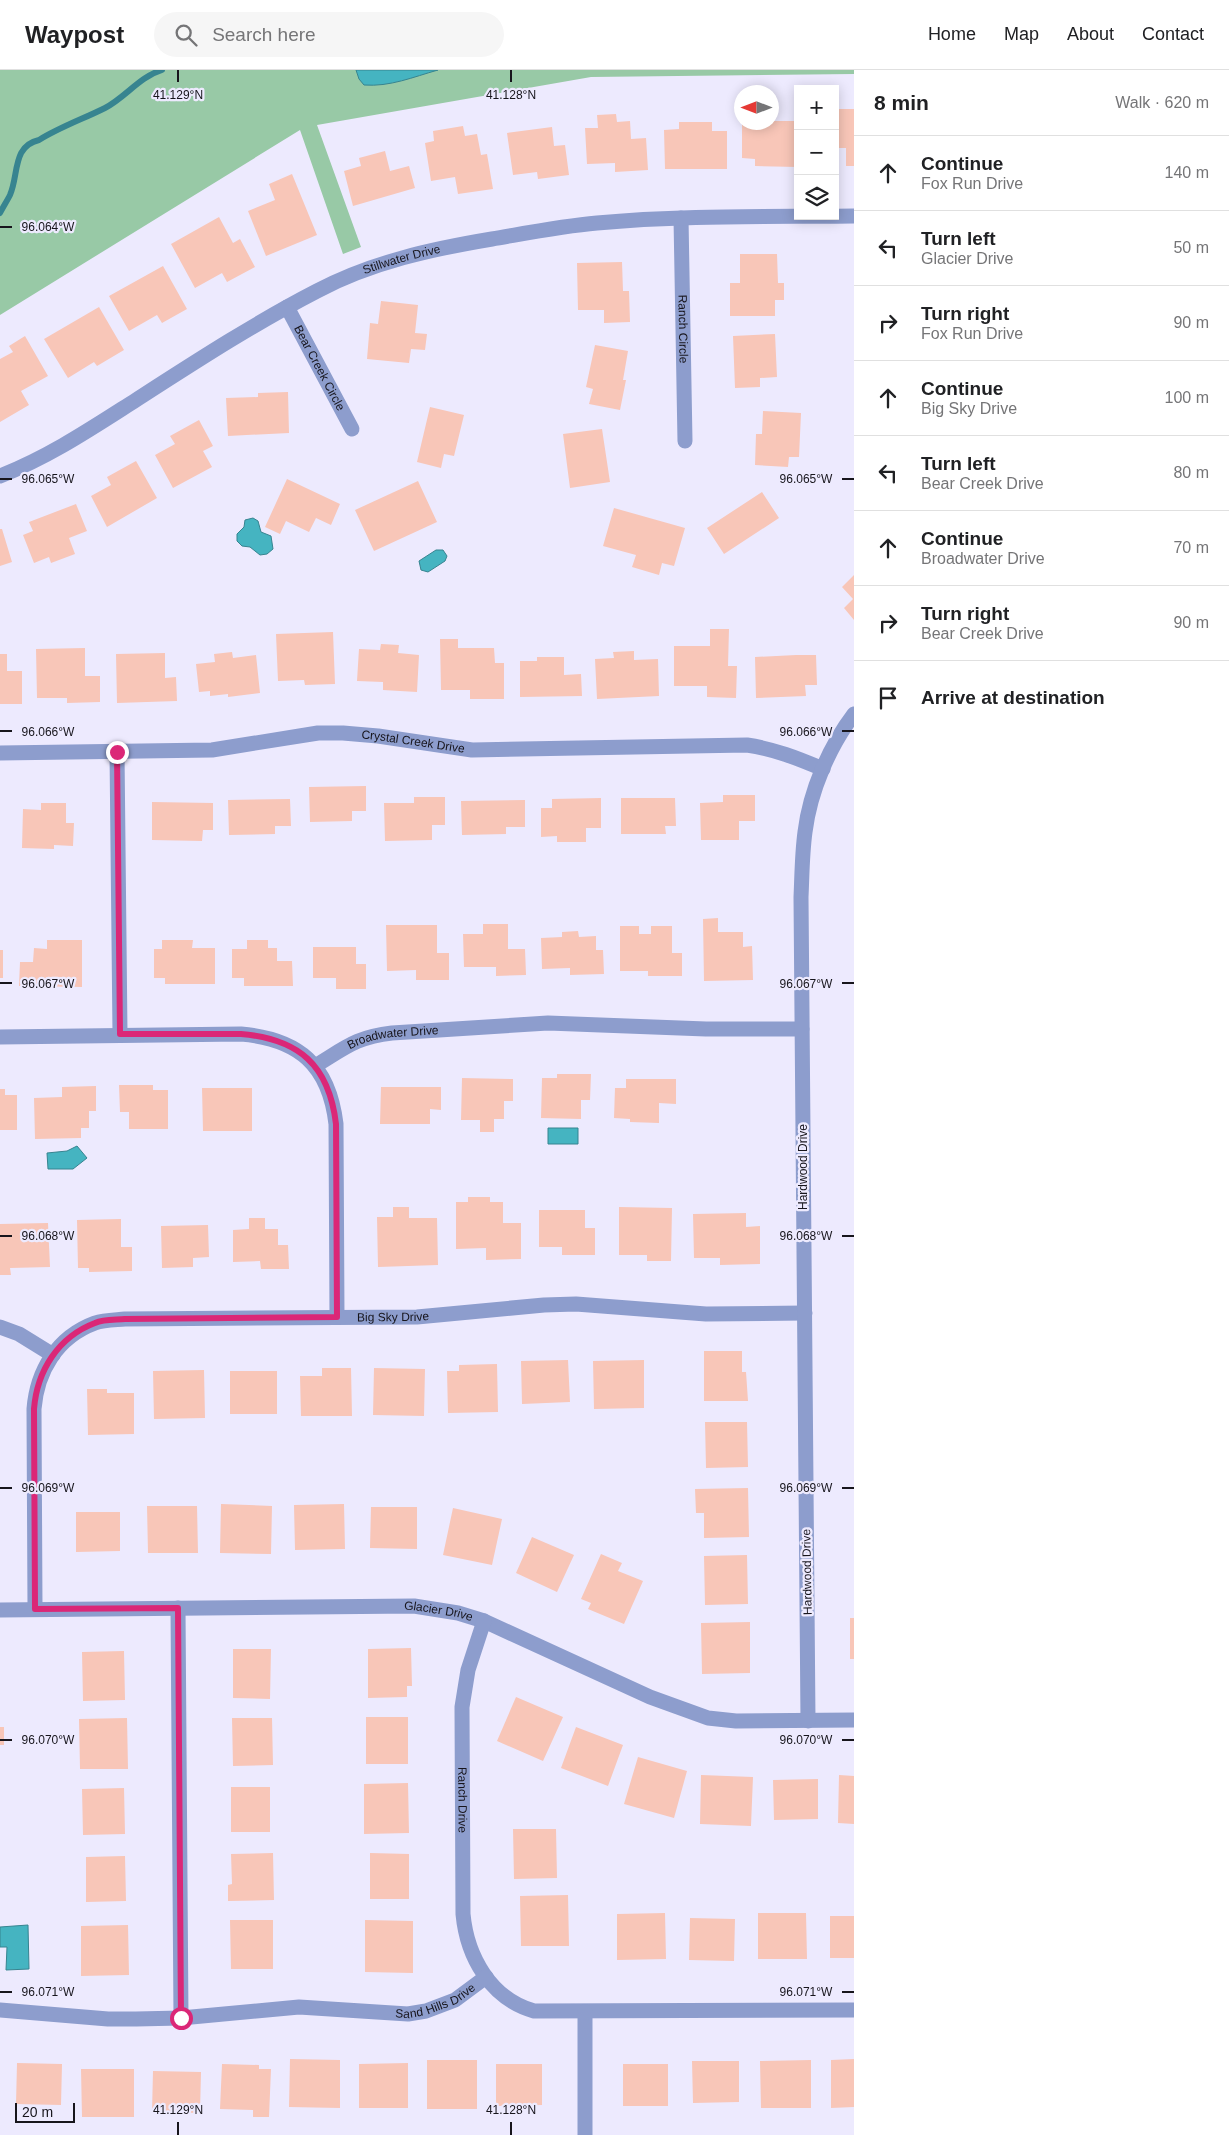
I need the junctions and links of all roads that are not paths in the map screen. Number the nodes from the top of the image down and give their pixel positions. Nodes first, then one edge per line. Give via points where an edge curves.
1 (854, 216) edge
2 (681, 218) junction
3 (287, 307) junction
4 (352, 428) dead end
5 (684, 441) dead end
6 (0, 476) edge
7 (854, 714) edge
8 (117, 752) junction
9 (0, 753) edge
10 (823, 769) junction
11 (802, 1029) junction
12 (120, 1034) junction
13 (0, 1037) edge
14 (315, 1066) junction
15 (805, 1313) junction
16 (337, 1317) junction
17 (0, 1327) edge
18 (53, 1355) junction
19 (178, 1608) junction
20 (35, 1609) junction
21 (0, 1610) edge
22 (484, 1621) junction
23 (854, 1720) edge
24 (808, 1721) junction
25 (486, 1978) junction
26 (0, 2010) edge
27 (854, 2010) edge
28 (585, 2012) junction
29 (181, 2018) junction
30 (586, 2135) edge

1 - 2 street, Stillwater Drive
2 - 3 street, Stillwater Drive via 594,223 446,247 361,271
2 - 5 street, Ranch Circle
3 - 4 street, Bear Creek Circle
3 - 6 street, Stillwater Drive via 70,442
7 - 10 street, Hardwood Drive
8 - 9 street, Crystal Creek Drive
8 - 10 street, Crystal Creek Drive via 212,750 293,736 343,733 472,750 747,745 787,753
8 - 12 street
10 - 11 street, Hardwood Drive via 810,804 805,832 801,897
11 - 14 street, Broadwater Drive via 548,1023 392,1033 357,1040
11 - 15 street, Hardwood Drive
12 - 13 street
12 - 14 street via 260,1035 288,1044
14 - 16 street via 330,1093 336,1124
15 - 16 street, Big Sky Drive via 706,1314 576,1304 417,1317
15 - 24 street, Hardwood Drive
16 - 18 street, Big Sky Drive via 109,1320 81,1329
17 - 18 street via 19,1334
18 - 20 street, Big Sky Drive via 39,1380 34,1409
19 - 20 street, Glacier Drive
19 - 22 street, Glacier Drive via 414,1606 436,1608
19 - 29 street
20 - 21 street, Glacier Drive
22 - 24 street, Glacier Drive via 690,1713 736,1721
22 - 25 street, Ranch Drive via 468,1670 462,1717 465,1931 474,1959
23 - 24 street, Glacier Drive
25 - 28 street, Sand Hills Drive via 521,2008
25 - 29 street, Sand Hills Drive via 455,2000 426,2011 390,2014 299,2008
26 - 29 street, Sand Hills Drive via 108,2019
27 - 28 street, Sand Hills Drive
28 - 30 street

